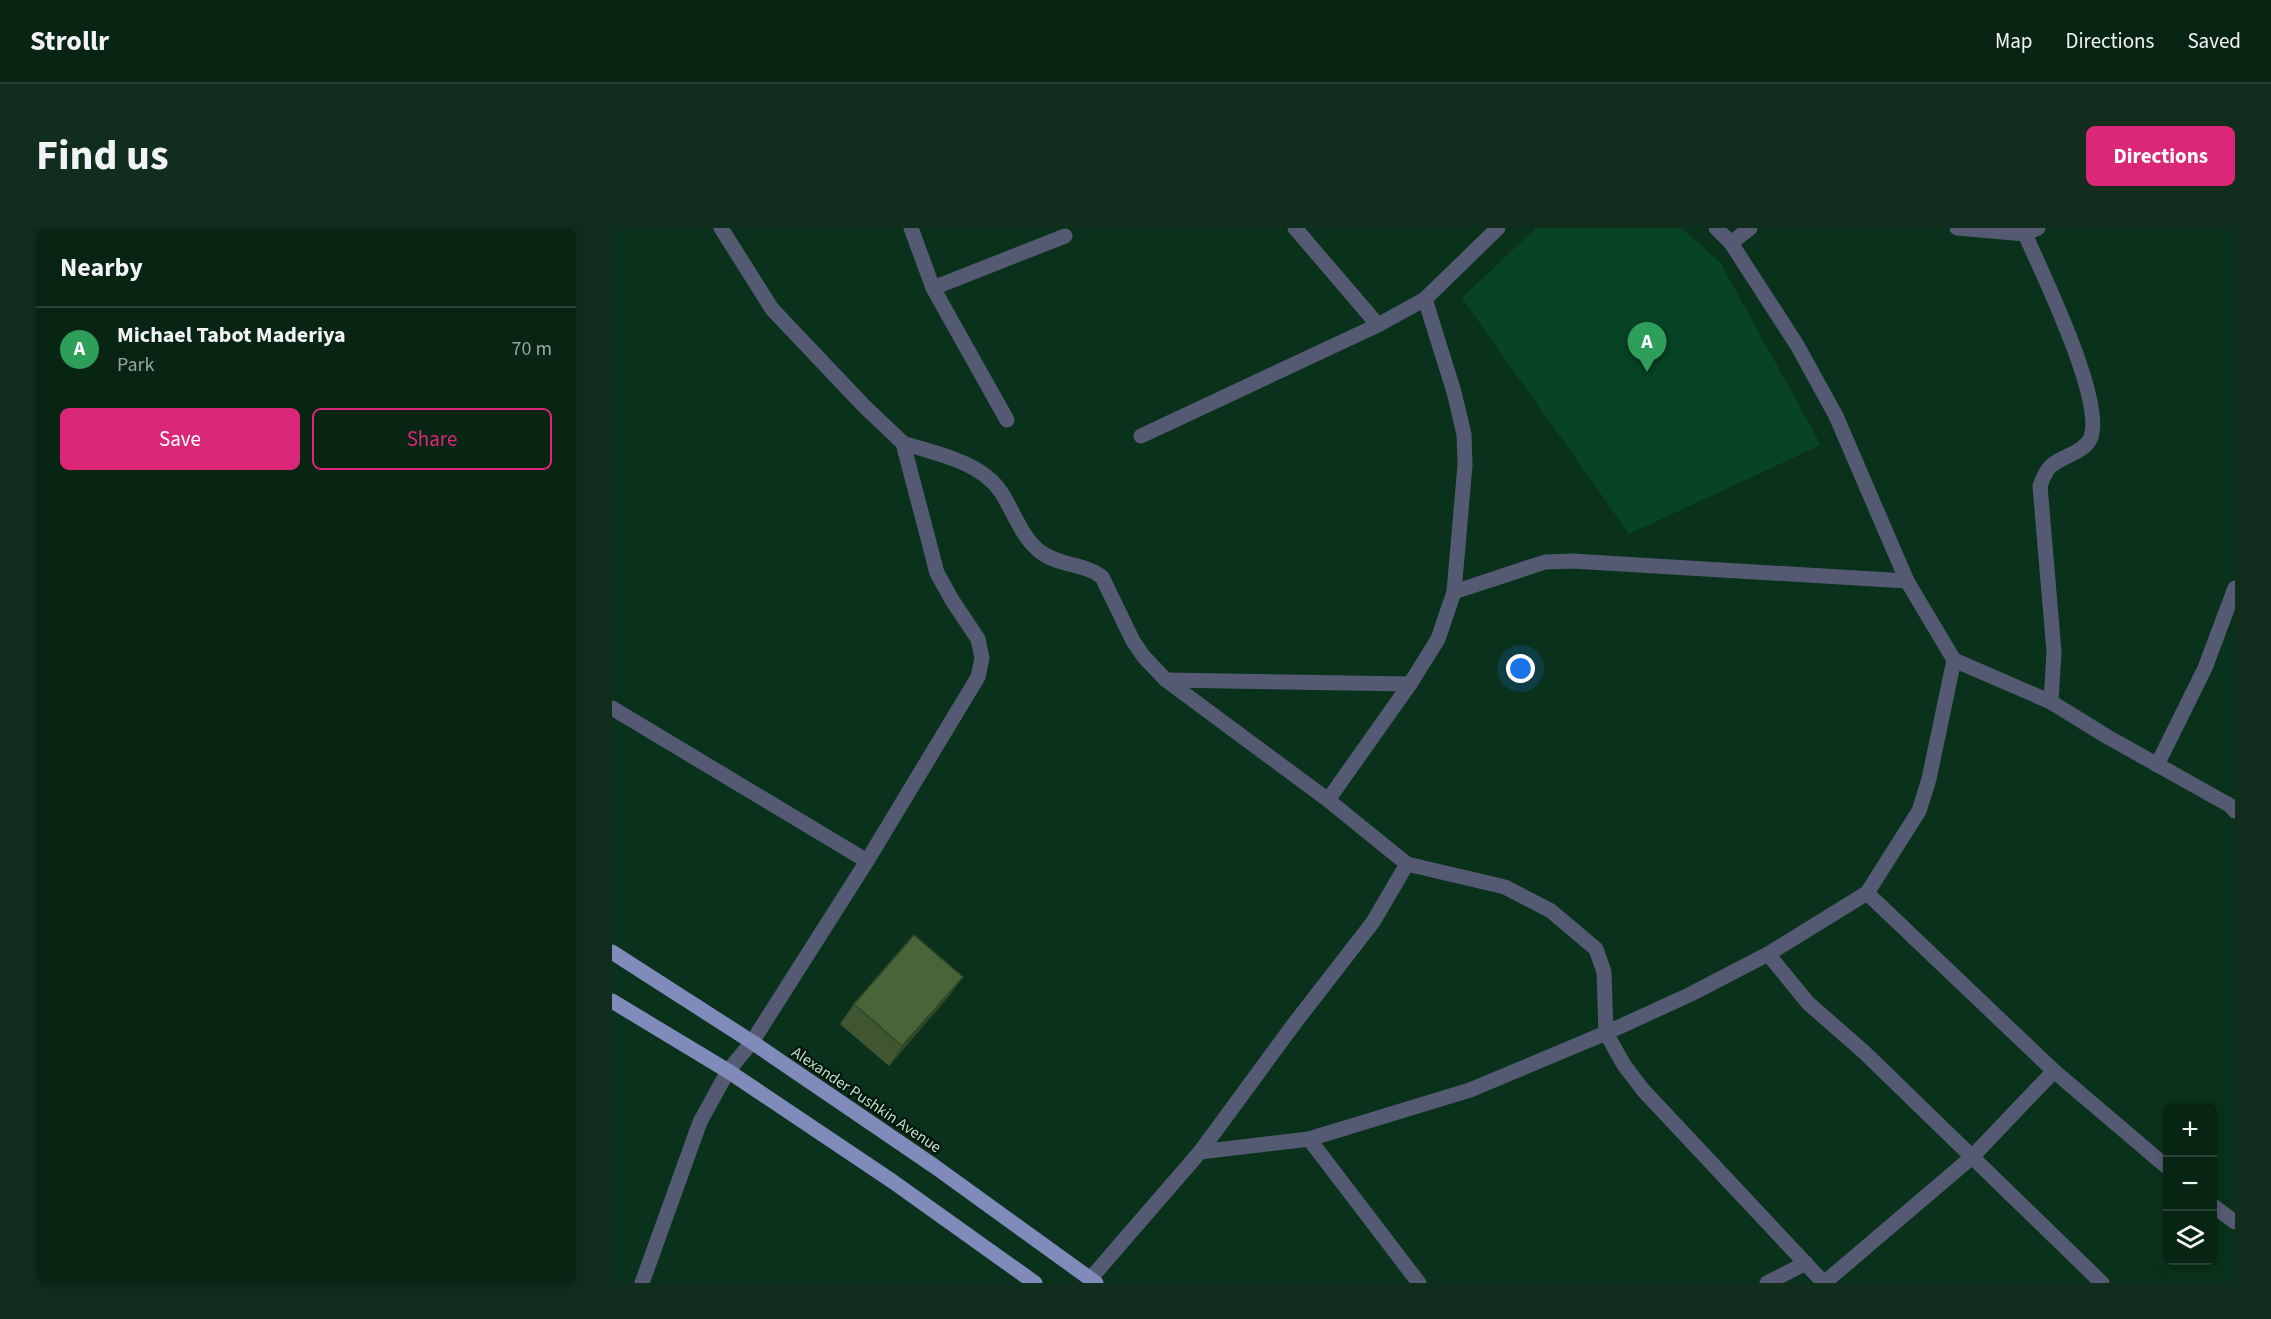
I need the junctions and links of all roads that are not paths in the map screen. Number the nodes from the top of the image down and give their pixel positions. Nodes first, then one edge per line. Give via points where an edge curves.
1 (721, 228) edge
2 (912, 228) edge
3 (1295, 228) edge
4 (1498, 228) edge
5 (1716, 228) edge
6 (1750, 228) edge
7 (1957, 228) edge
8 (2032, 231) edge
9 (1065, 236) dead end
10 (1731, 243) junction
11 (933, 288) junction
12 (1425, 299) junction
13 (1378, 325) junction
14 (1007, 420) dead end
15 (1142, 436) dead end
16 (903, 443) junction
17 (1907, 581) junction
18 (2235, 588) edge
19 (1454, 592) junction
20 (1954, 660) junction
21 (1166, 680) junction
22 (1410, 684) junction
23 (2051, 702) junction
24 (612, 708) edge
25 (2157, 765) junction
26 (1328, 800) junction
27 (2235, 811) edge
28 (867, 861) junction
29 (1407, 864) junction
30 (1868, 893) junction
31 (612, 952) edge
32 (1768, 954) junction
33 (612, 1001) edge
34 (1606, 1033) junction
35 (752, 1042) junction
36 (728, 1071) junction
37 (2054, 1071) junction
38 (1309, 1139) junction
39 (1200, 1152) junction
40 (1972, 1157) junction
41 (2163, 1164) edge
42 (2217, 1209) edge
43 (2235, 1222) edge
44 (1806, 1263) junction
45 (1094, 1281) edge
46 (642, 1283) edge
47 (1035, 1283) edge
48 (1419, 1283) edge
49 (1767, 1283) edge
50 (1824, 1283) edge
51 (2102, 1283) edge

1 - 16 street via 772,309
2 - 11 street
3 - 13 street
4 - 12 street
5 - 10 street
6 - 10 street
7 - 8 street
8 - 23 street via 2076,352 2093,424 2082,449 2049,467 2040,486 2054,652
9 - 11 street
10 - 17 street via 1797,345 1836,416
11 - 14 street
12 - 13 street
12 - 19 street via 1464,434
13 - 15 street
16 - 21 street via 983,472 999,490 1030,542 1043,554 1092,570 1101,577 1133,641
16 - 28 street via 937,573 978,639 982,658 978,677
17 - 19 street via 1572,561 1545,562
17 - 20 street
18 - 25 street via 2205,668
19 - 22 street via 1438,639
20 - 23 street
20 - 30 street via 1919,811
21 - 22 street
21 - 26 street
22 - 26 street
23 - 25 street
24 - 28 street
25 - 27 street
26 - 29 street
28 - 35 street
29 - 34 street via 1505,887 1551,911 1596,949 1604,972
29 - 39 street via 1372,922
30 - 32 street
30 - 37 street
31 - 35 main road, Alexander Pushkin Avenue
32 - 34 street
32 - 40 street via 1808,1003
33 - 36 main road
34 - 38 street via 1470,1090
34 - 44 street via 1643,1090
35 - 36 street
35 - 45 main road, Alexander Pushkin Avenue
36 - 46 street via 700,1122
36 - 47 main road
37 - 40 street
37 - 41 street
38 - 39 street
38 - 48 street
39 - 45 street
40 - 50 street
40 - 51 street
42 - 43 street
44 - 49 street
44 - 50 street

